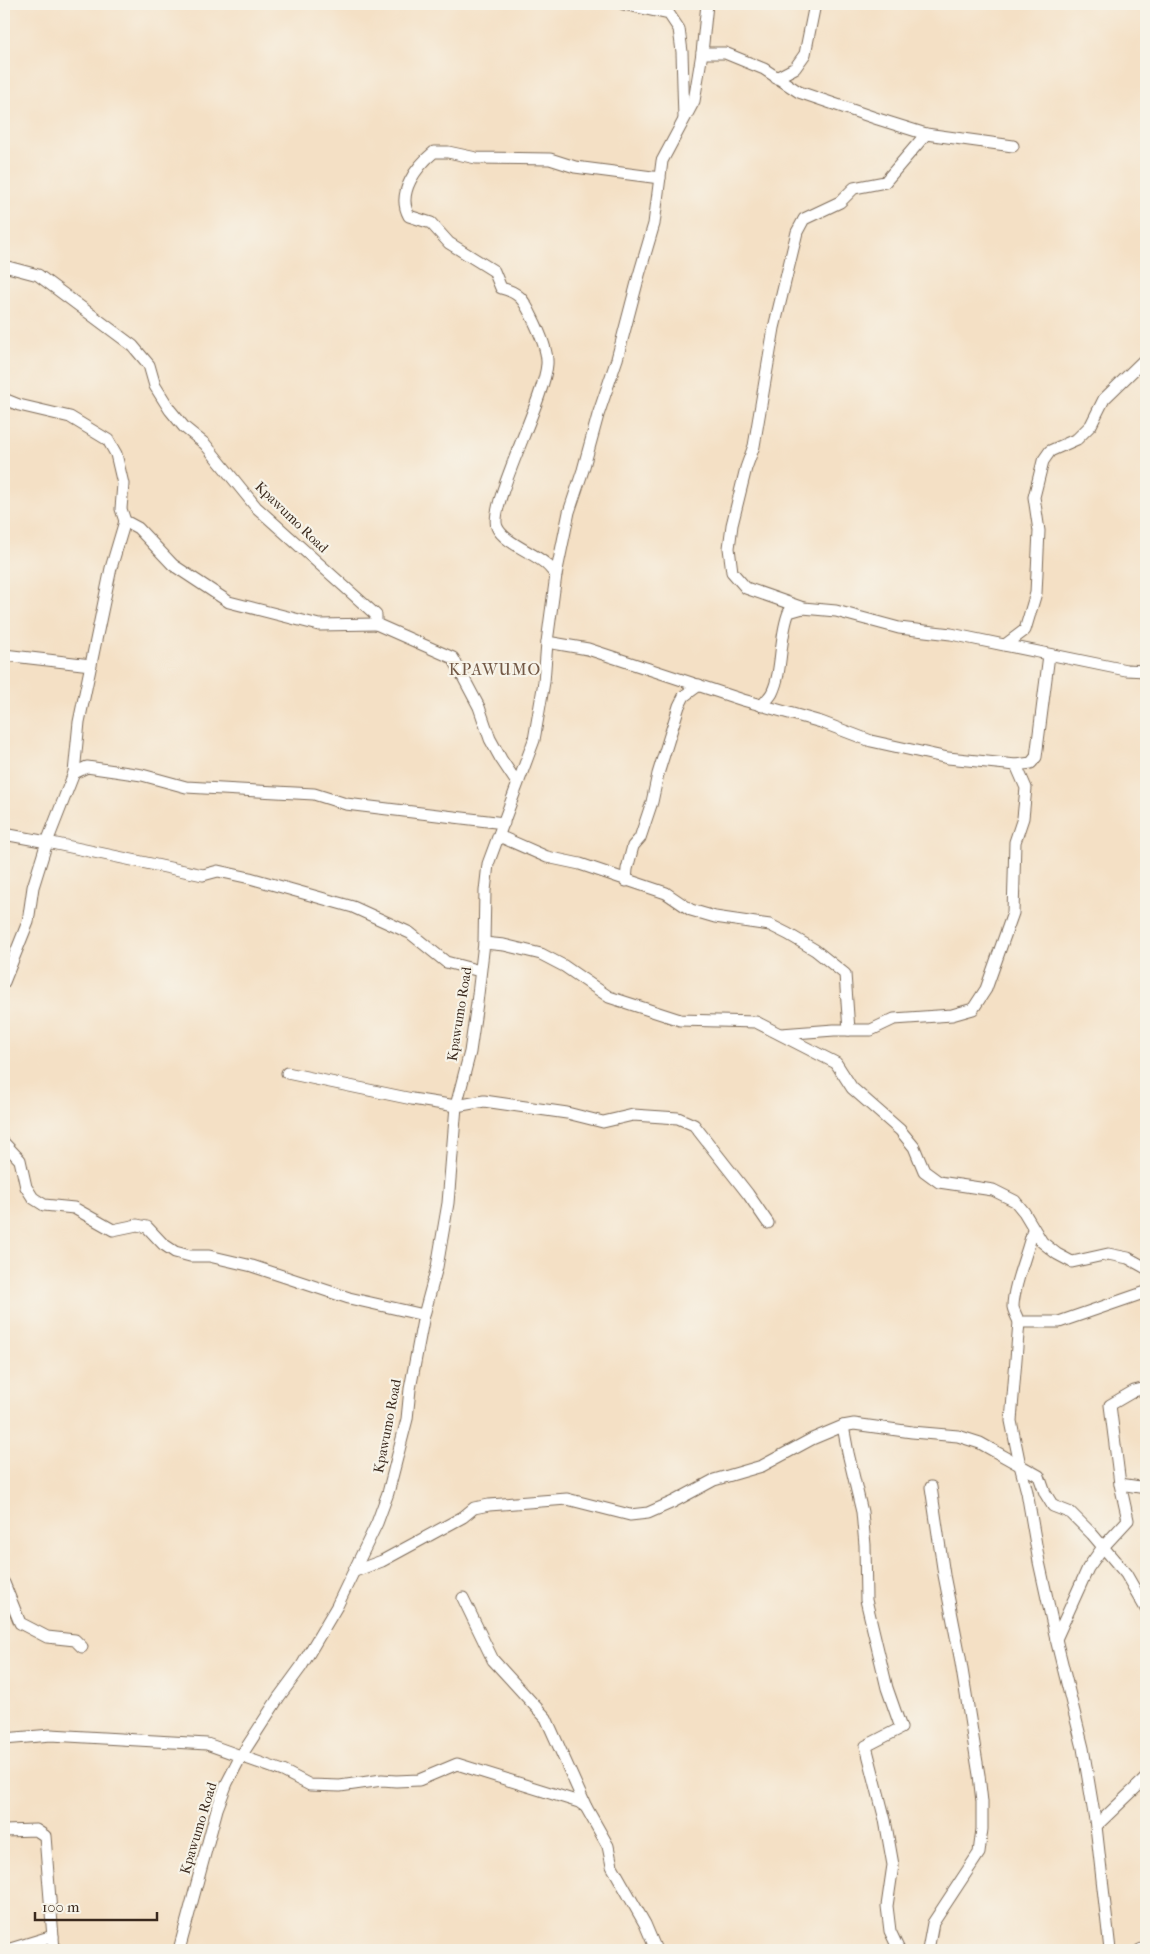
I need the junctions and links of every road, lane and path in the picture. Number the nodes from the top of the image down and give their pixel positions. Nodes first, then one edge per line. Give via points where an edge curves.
1 (623, 4) edge
2 (707, 4) edge
3 (815, 4) edge
4 (702, 53) junction
5 (776, 78) junction
6 (684, 120) junction
7 (926, 134) junction
8 (1013, 146) dead end
9 (660, 178) junction
10 (4, 266) edge
11 (1146, 360) edge
12 (4, 399) edge
13 (125, 521) junction
14 (556, 575) junction
15 (803, 608) junction
16 (376, 624) junction
17 (546, 642) junction
18 (1005, 646) junction
19 (4, 655) edge
20 (1049, 655) junction
21 (91, 666) junction
22 (1146, 671) edge
23 (699, 685) junction
24 (762, 706) junction
25 (1016, 765) junction
26 (74, 774) junction
27 (517, 783) junction
28 (504, 822) junction
29 (4, 834) edge
30 (499, 836) junction
31 (48, 842) junction
32 (626, 881) junction
33 (484, 943) junction
34 (480, 971) junction
35 (4, 982) edge
36 (849, 1030) junction
37 (781, 1034) junction
38 (286, 1072) dead end
39 (456, 1106) junction
40 (4, 1143) edge
41 (768, 1223) dead end
42 (1033, 1229) junction
43 (1146, 1268) edge
44 (1146, 1292) edge
45 (424, 1315) junction
46 (1019, 1322) junction
47 (1146, 1388) edge
48 (843, 1426) junction
49 (1020, 1465) junction
50 (1120, 1484) junction
51 (931, 1487) dead end
52 (1146, 1488) edge
53 (1102, 1547) junction
54 (355, 1571) junction
55 (4, 1583) edge
56 (463, 1598) dead end
57 (1146, 1609) edge
58 (1056, 1639) junction
59 (82, 1647) dead end
60 (4, 1738) edge
61 (241, 1756) junction
62 (1146, 1778) edge
63 (586, 1807) junction
64 (1096, 1826) junction
65 (4, 1831) edge
66 (53, 1936) junction
67 (1146, 1947) edge
68 (7, 1950) edge
69 (54, 1950) edge
70 (179, 1950) edge
71 (656, 1950) edge
72 (899, 1950) edge
73 (928, 1950) edge
74 (1110, 1950) edge
75 (1140, 1950) edge

1 - 6 street via 669,14 679,29
2 - 4 street, Kpawumo Road
3 - 5 street via 805,54 795,68
4 - 5 street via 725,53 764,69
4 - 6 street, Kpawumo Road via 694,102
5 - 7 street via 799,92
6 - 9 street, Kpawumo Road via 662,161
7 - 8 street
7 - 15 street via 885,182 854,188 840,202 804,219 797,232 774,328 754,446 732,524 729,548 732,572 746,588
9 - 14 street, Kpawumo Road via 654,224 617,359 569,512
9 - 14 street via 575,167 550,159 476,158 434,152 415,172 405,195 405,209 409,216 431,223 449,242 494,271 501,288 514,290 526,303 539,332 548,363 496,516 497,528 507,538 545,563
10 - 16 street, Kpawumo Road via 38,275 133,346 149,364 155,386 184,427 205,444 256,507 376,615
11 - 18 street via 1104,399 1091,425 1078,439 1050,451 1043,461 1034,497 1039,530 1036,593 1025,630
12 - 13 street via 70,417 108,440 116,454 123,484 121,509
13 - 16 street via 138,528 173,565 229,602 318,625
13 - 21 street via 111,568
14 - 17 street, Kpawumo Road
15 - 18 street via 836,611 899,628 950,634
15 - 24 street via 790,612 785,623 779,667 772,692
16 - 27 street via 453,658 480,707 490,739
17 - 23 street via 588,649
17 - 27 street, Kpawumo Road via 544,682 534,740
18 - 20 street
19 - 21 street
20 - 22 street
20 - 25 street via 1036,757 1031,763
21 - 26 street via 79,722
23 - 24 street
23 - 32 street via 684,696 679,706 652,802 640,838 633,846
24 - 25 street via 821,722 871,741 948,758
25 - 36 street via 1026,788 1023,818 1015,842 1013,912 986,989 973,1009 894,1019 871,1030
26 - 28 street via 88,767 142,775 186,787 314,794 346,804
26 - 31 street
27 - 28 street, Kpawumo Road
28 - 30 street, Kpawumo Road
29 - 31 street
30 - 32 street via 548,857 580,864
30 - 33 street, Kpawumo Road via 488,864
31 - 34 street via 203,876 218,871 300,892 369,915 410,933 446,962
31 - 35 street via 33,887 28,922
32 - 36 street via 666,893 691,910 707,915 770,925 814,950 844,974
33 - 34 street, Kpawumo Road
33 - 37 street via 541,954 609,997 680,1020 756,1022
34 - 39 street, Kpawumo Road via 470,1052
36 - 37 street
37 - 42 street via 836,1063 852,1088 900,1130 914,1147 924,1171 939,1182 993,1190 1015,1202
38 - 39 street
39 - 41 street via 484,1101 566,1112 603,1122 633,1115 678,1118 694,1125
39 - 45 street, Kpawumo Road via 448,1203 437,1267
40 - 45 street via 20,1160 26,1186 33,1198 44,1205 74,1208 113,1230 137,1226 147,1228 176,1252 252,1266 349,1298
42 - 43 street via 1042,1242 1072,1262 1108,1254 1128,1258
42 - 46 street via 1013,1308
44 - 46 street via 1058,1322
45 - 54 street, Kpawumo Road via 407,1419 393,1475 377,1523
46 - 49 street via 1011,1421
47 - 50 street via 1134,1391 1110,1406
48 - 49 street via 854,1424 958,1436 980,1443
48 - 54 street via 812,1438 762,1466 714,1480 648,1513 630,1515 567,1499 489,1505 474,1508 382,1561
48 - 72 street via 862,1512 866,1544 866,1600 887,1688 901,1728 866,1746 885,1820 892,1864 887,1906 890,1931
49 - 53 street via 1039,1476 1053,1506 1071,1513
49 - 58 street
50 - 52 street
50 - 53 street via 1128,1520
51 - 73 street via 979,1776 982,1829 979,1853 933,1922
53 - 57 street via 1126,1574
53 - 58 street via 1088,1568
54 - 61 street, Kpawumo Road via 301,1667
55 - 59 street via 20,1623 48,1637 75,1640
56 - 63 street via 493,1660 546,1718
58 - 64 street via 1083,1748
60 - 61 street via 51,1735 207,1744
61 - 63 street via 310,1785 419,1780 457,1764 579,1802
61 - 70 street, Kpawumo Road via 217,1809
62 - 64 street
63 - 71 street via 608,1846 612,1866
64 - 74 street
65 - 66 street via 36,1830 45,1836
66 - 68 street
66 - 69 street
67 - 75 street

